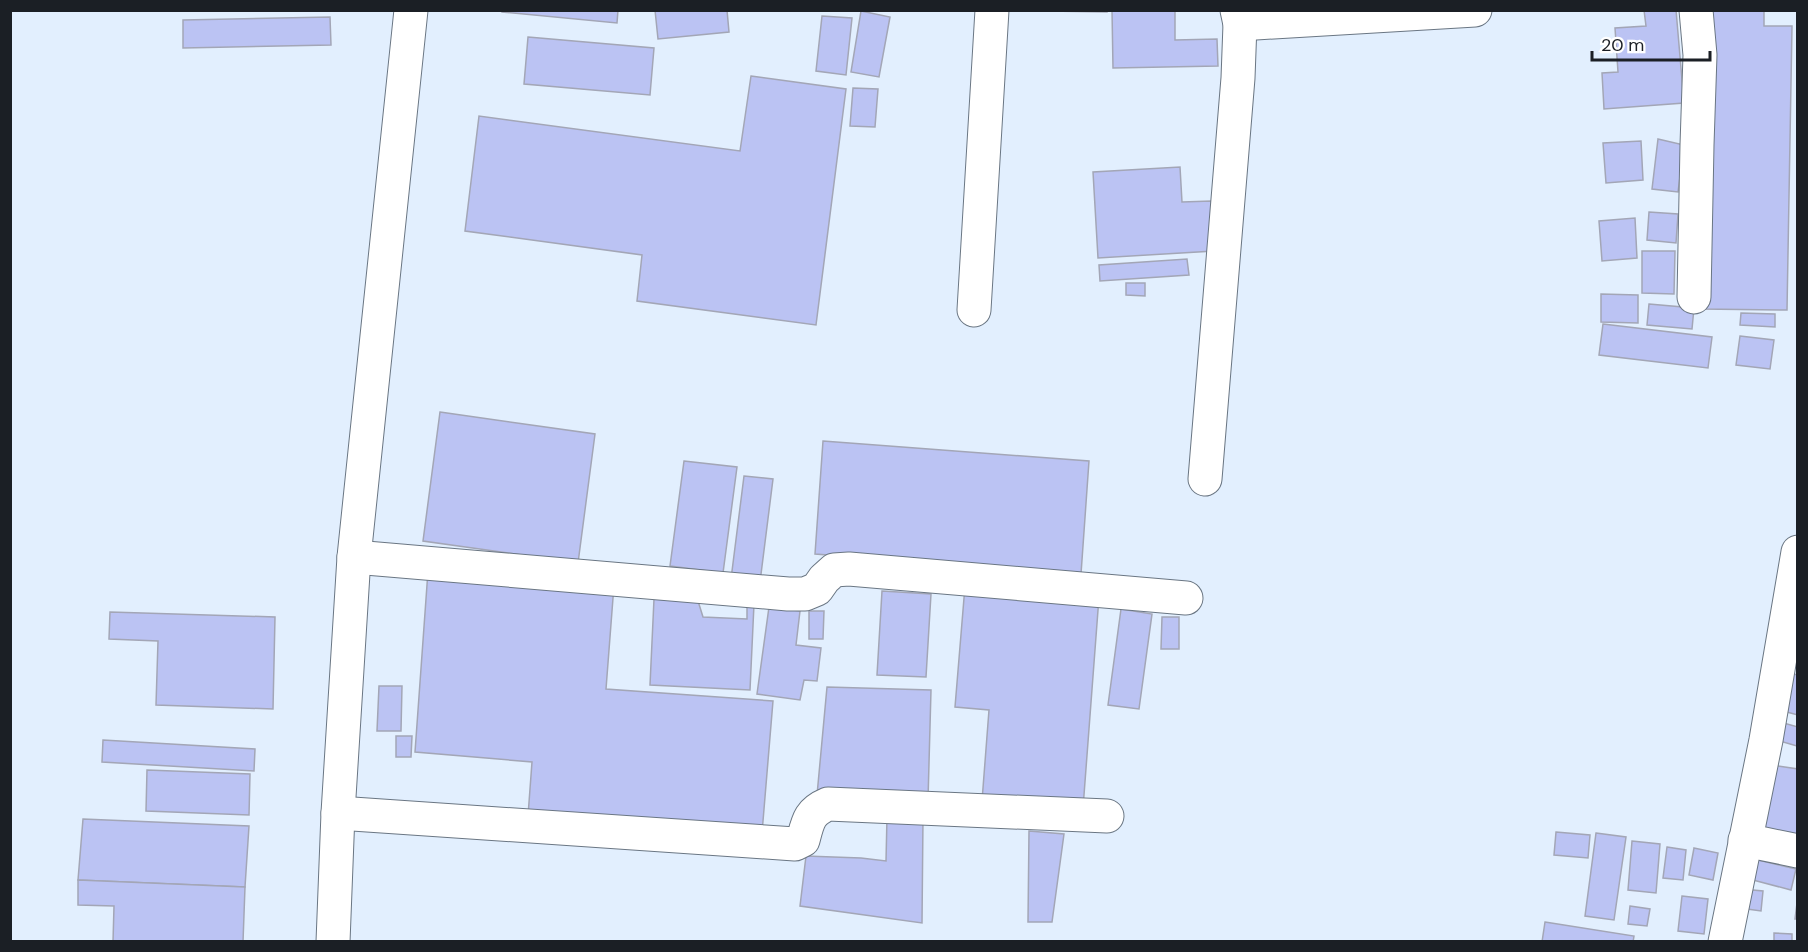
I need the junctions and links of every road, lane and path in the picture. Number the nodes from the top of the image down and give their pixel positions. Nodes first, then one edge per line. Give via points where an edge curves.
1 (411, 10) edge
2 (992, 10) edge
3 (1475, 10) edge
4 (1696, 10) edge
5 (1356, 14) edge
6 (1238, 17) edge
7 (1694, 297) dead end
8 (974, 310) dead end
9 (1205, 478) dead end
10 (1797, 552) edge
11 (354, 557) junction
12 (1186, 598) dead end
13 (338, 813) junction
14 (1107, 816) dead end
15 (1745, 840) junction
16 (1797, 851) edge
17 (333, 942) edge
18 (1725, 942) edge

1 - 11 street
2 - 8 street
3 - 5 street
4 - 7 street via 1700,55
5 - 6 street
6 - 9 street via 1238,78
10 - 15 street
11 - 12 street via 788,594 817,589 834,570 849,568
11 - 13 street
13 - 14 street via 795,844 803,840 816,809 828,804
13 - 17 street
15 - 16 street
15 - 18 street

